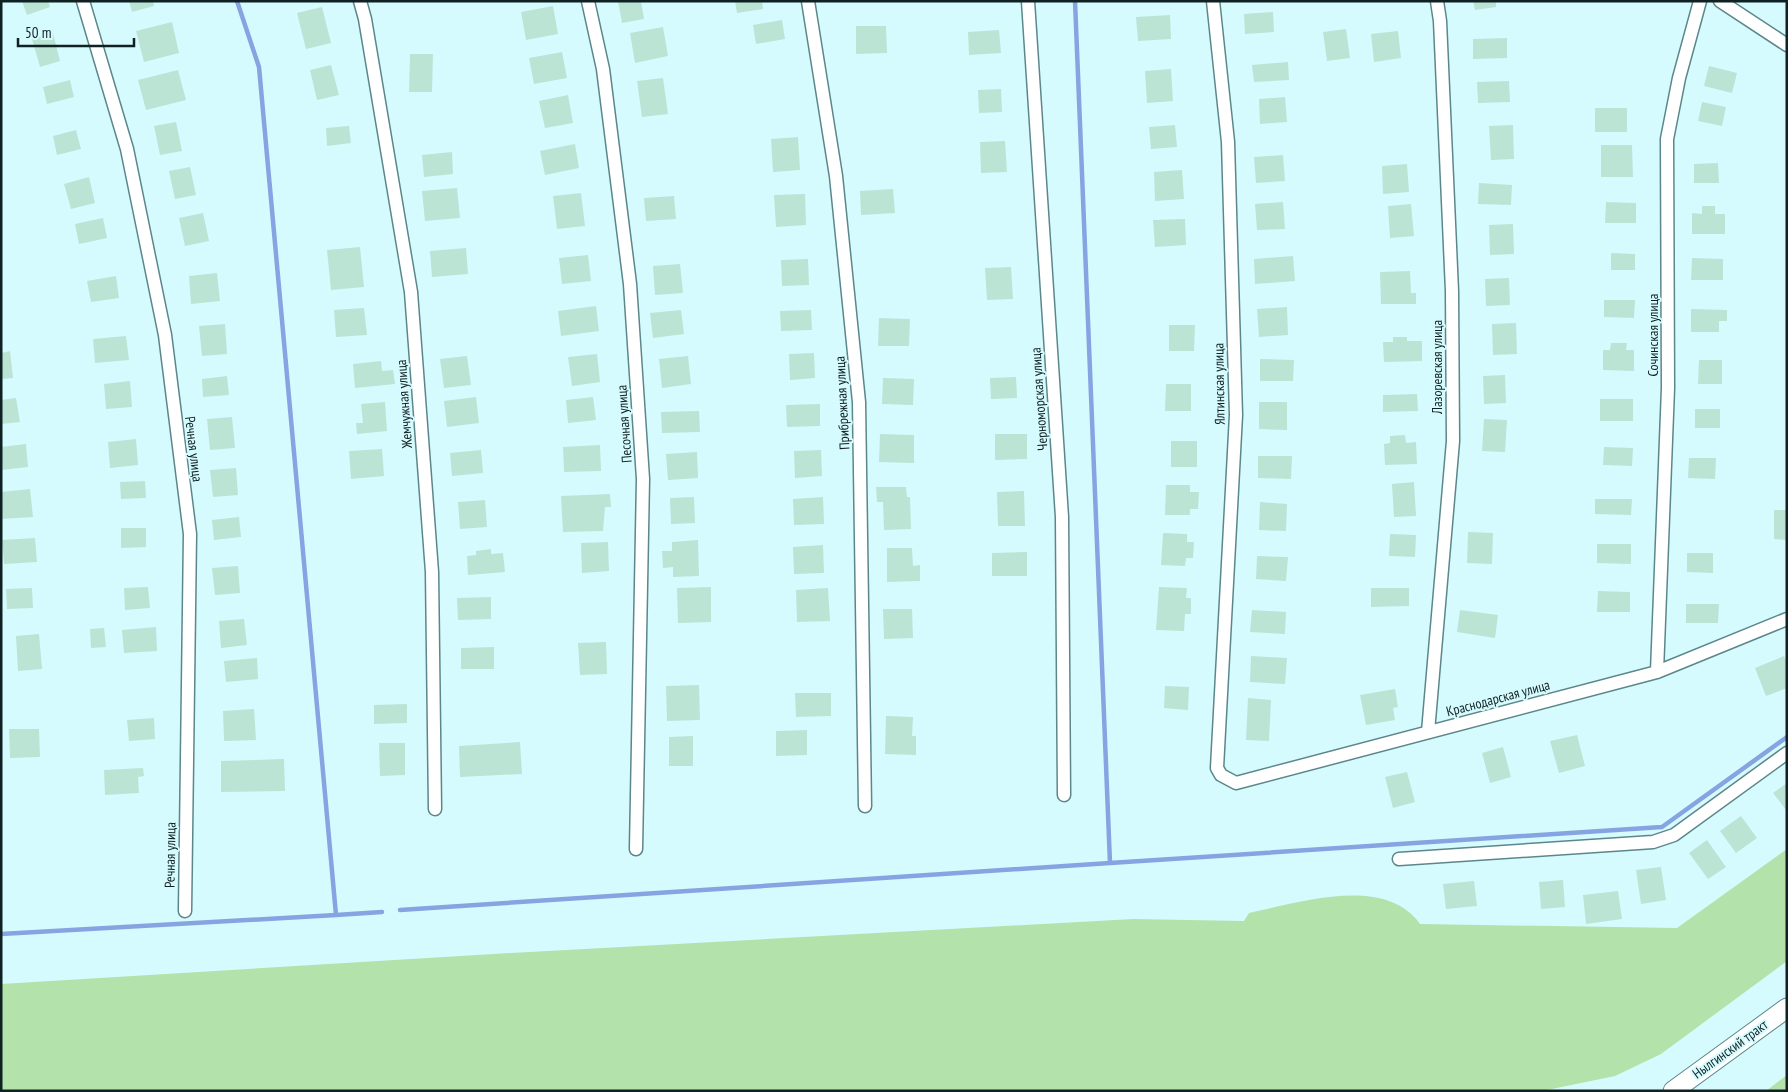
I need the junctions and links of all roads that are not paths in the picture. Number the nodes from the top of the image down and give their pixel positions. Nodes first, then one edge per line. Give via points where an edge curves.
1 (83, 1) edge
2 (360, 1) edge
3 (588, 1) edge
4 (808, 1) edge
5 (1028, 1) edge
6 (1213, 1) edge
7 (1437, 1) edge
8 (1700, 1) edge
9 (1720, 1) edge
10 (1787, 45) edge
11 (1787, 619) edge
12 (1656, 672) junction
13 (1428, 732) junction
14 (1787, 753) edge
15 (1217, 768) joint
16 (1064, 795) dead end
17 (865, 806) dead end
18 (436, 809) dead end
19 (636, 849) dead end
20 (1399, 859) dead end
21 (185, 911) dead end
22 (1787, 1008) edge
23 (1673, 1091) edge

1 - 21 street, Речная улица via 127,149 165,335 190,534
2 - 18 street, Жемчужная улица via 411,292 432,572
3 - 19 street, Песочная улица via 603,69 630,284 643,479
4 - 17 street, Прибрежная улица via 836,176 859,402
5 - 16 street, Черноморская улица via 1062,517
6 - 15 street, Ялтинская улица via 1228,142 1236,415
7 - 13 street, Лазоревская улица via 1452,291 1453,441
8 - 12 street, Сочинская улица via 1679,78 1667,139 1668,388
9 - 10 street
11 - 12 street, Краснодарская улица
12 - 13 street, Краснодарская улица
13 - 15 street, Краснодарская улица via 1236,783 1221,776
14 - 20 street via 1674,835 1653,842
22 - 23 main road, Нылгинский тракт

